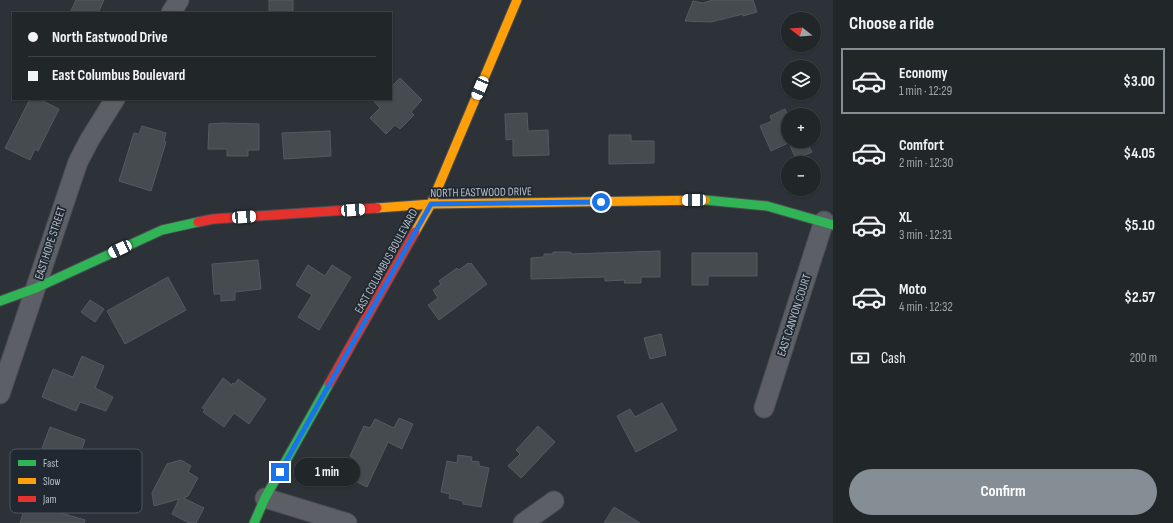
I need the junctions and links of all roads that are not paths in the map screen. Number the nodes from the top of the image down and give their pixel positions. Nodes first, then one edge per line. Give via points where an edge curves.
1 (179, 0) edge
2 (517, 0) edge
3 (172, 12) edge
4 (114, 100) edge
5 (431, 204) junction
6 (828, 223) edge
7 (36, 288) junction
8 (0, 301) edge
9 (0, 394) edge
10 (764, 408) dead end
11 (265, 498) junction
12 (554, 501) dead end
13 (254, 523) edge
14 (347, 523) edge
15 (523, 523) edge

1 - 3 street
2 - 5 street, EAST COLUMBUS BOULEVARD
4 - 7 street, EAST HOPE STREET via 78,162
5 - 6 street, NORTH EASTWOOD DRIVE via 709,200 767,206
5 - 7 street, NORTH EASTWOOD DRIVE via 213,219 162,230
5 - 11 street, EAST COLUMBUS BOULEVARD
6 - 10 street, EAST CANYON COURT
7 - 8 street, NORTH EASTWOOD DRIVE
7 - 9 street, EAST HOPE STREET
11 - 13 street, EAST COLUMBUS BOULEVARD
11 - 14 street
12 - 15 street

